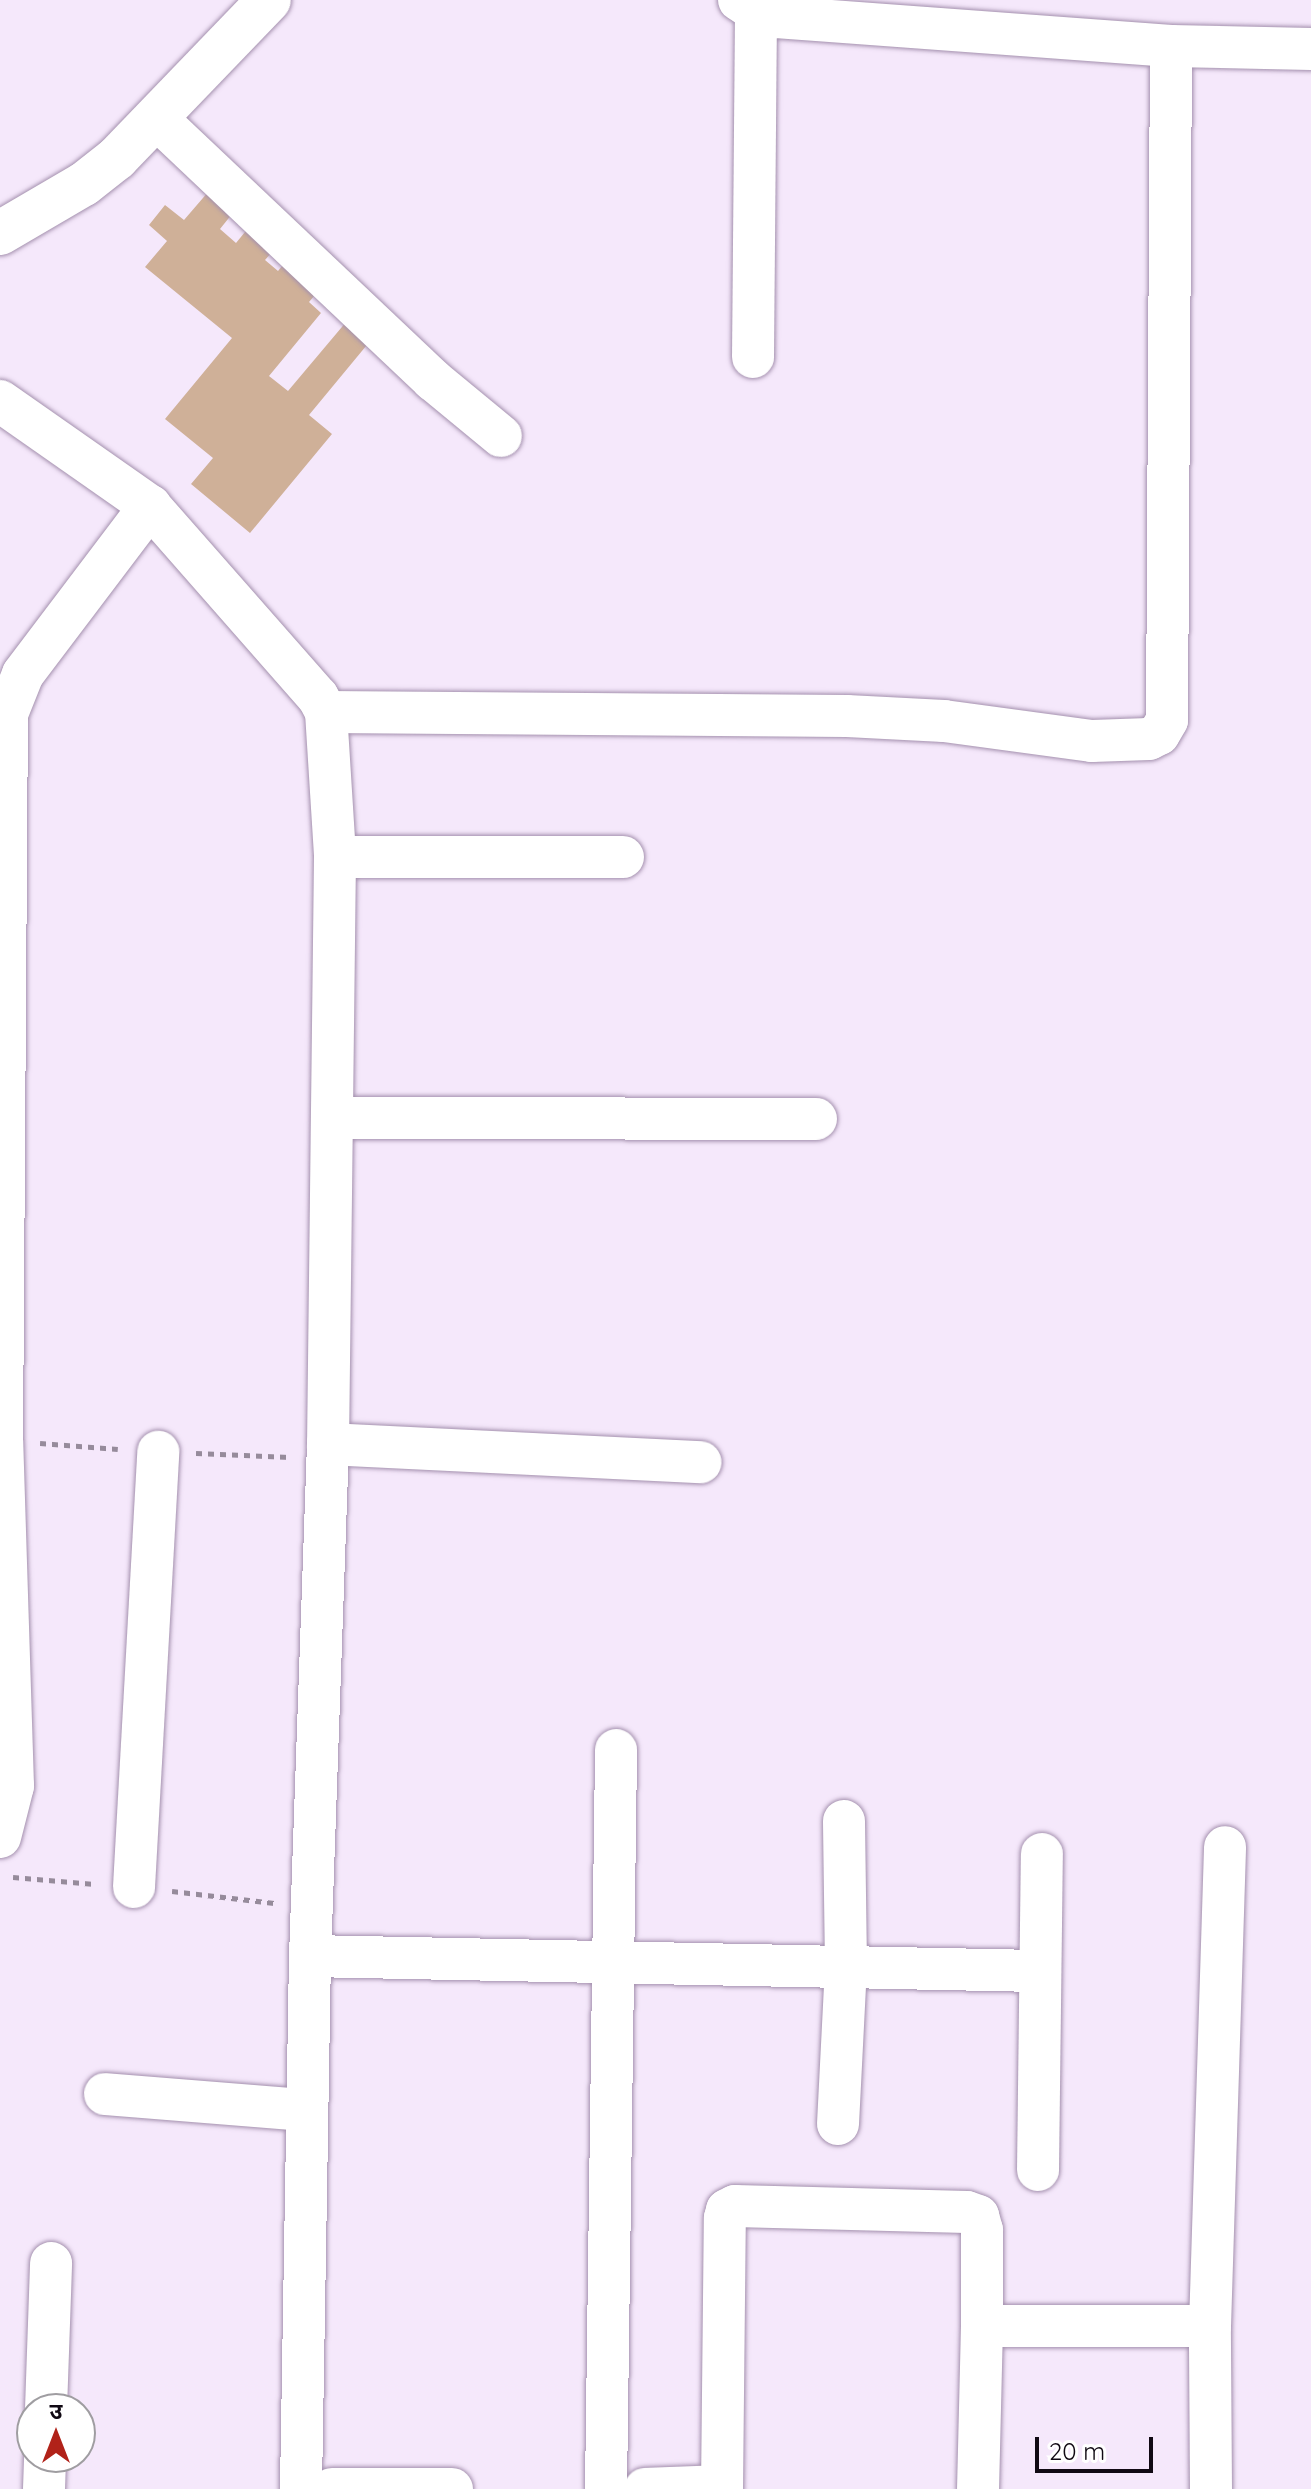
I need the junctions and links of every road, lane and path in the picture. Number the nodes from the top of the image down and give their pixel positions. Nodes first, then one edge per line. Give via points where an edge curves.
1 (269, 0) edge
2 (748, 6) edge
3 (1171, 46) junction
4 (1311, 49) edge
5 (157, 119) junction
6 (0, 233) edge
7 (753, 357) dead end
8 (0, 401) edge
9 (501, 436) dead end
10 (150, 506) junction
11 (326, 712) junction
12 (335, 857) junction
13 (623, 857) dead end
14 (332, 1118) junction
15 (816, 1119) dead end
16 (328, 1444) junction
17 (158, 1452) dead end
18 (701, 1462) dead end
19 (616, 1750) dead end
20 (7, 1784) edge
21 (844, 1821) dead end
22 (0, 1837) edge
23 (1225, 1847) dead end
24 (1042, 1854) dead end
25 (134, 1887) dead end
26 (310, 1956) junction
27 (613, 1962) junction
28 (846, 1966) junction
29 (1038, 1971) junction
30 (105, 2094) dead end
31 (306, 2110) junction
32 (838, 2124) dead end
33 (1038, 2170) dead end
34 (51, 2263) dead end
35 (982, 2326) junction
36 (1210, 2326) junction
37 (47, 2393) edge
38 (722, 2488) edge
39 (301, 2489) edge
40 (332, 2489) edge
41 (452, 2489) edge
42 (606, 2489) edge
43 (645, 2489) edge
44 (978, 2489) edge
45 (1211, 2489) edge

1 - 5 main road
2 - 3 street via 776,17
2 - 7 street
3 - 4 street
3 - 11 street via 1167,720 1159,734 1092,741 944,721 817,715
5 - 6 main road via 84,184
5 - 9 street via 433,380
8 - 10 street
10 - 11 street
10 - 20 street via 23,674 7,714 2,1441
11 - 12 street
12 - 13 street
12 - 14 street
14 - 15 street
14 - 16 street
16 - 18 street
16 - 26 street
17 - 25 street
19 - 27 street
20 - 22 street
21 - 28 street
23 - 36 street
24 - 29 street
26 - 27 street
26 - 31 street
27 - 28 street
27 - 42 street
28 - 29 street
28 - 32 street
29 - 33 street
30 - 31 street
31 - 39 street
34 - 37 street
35 - 36 street
35 - 38 street via 982,2230 974,2214 731,2207 725,2218
35 - 44 street
36 - 45 street
38 - 43 street
40 - 41 street

